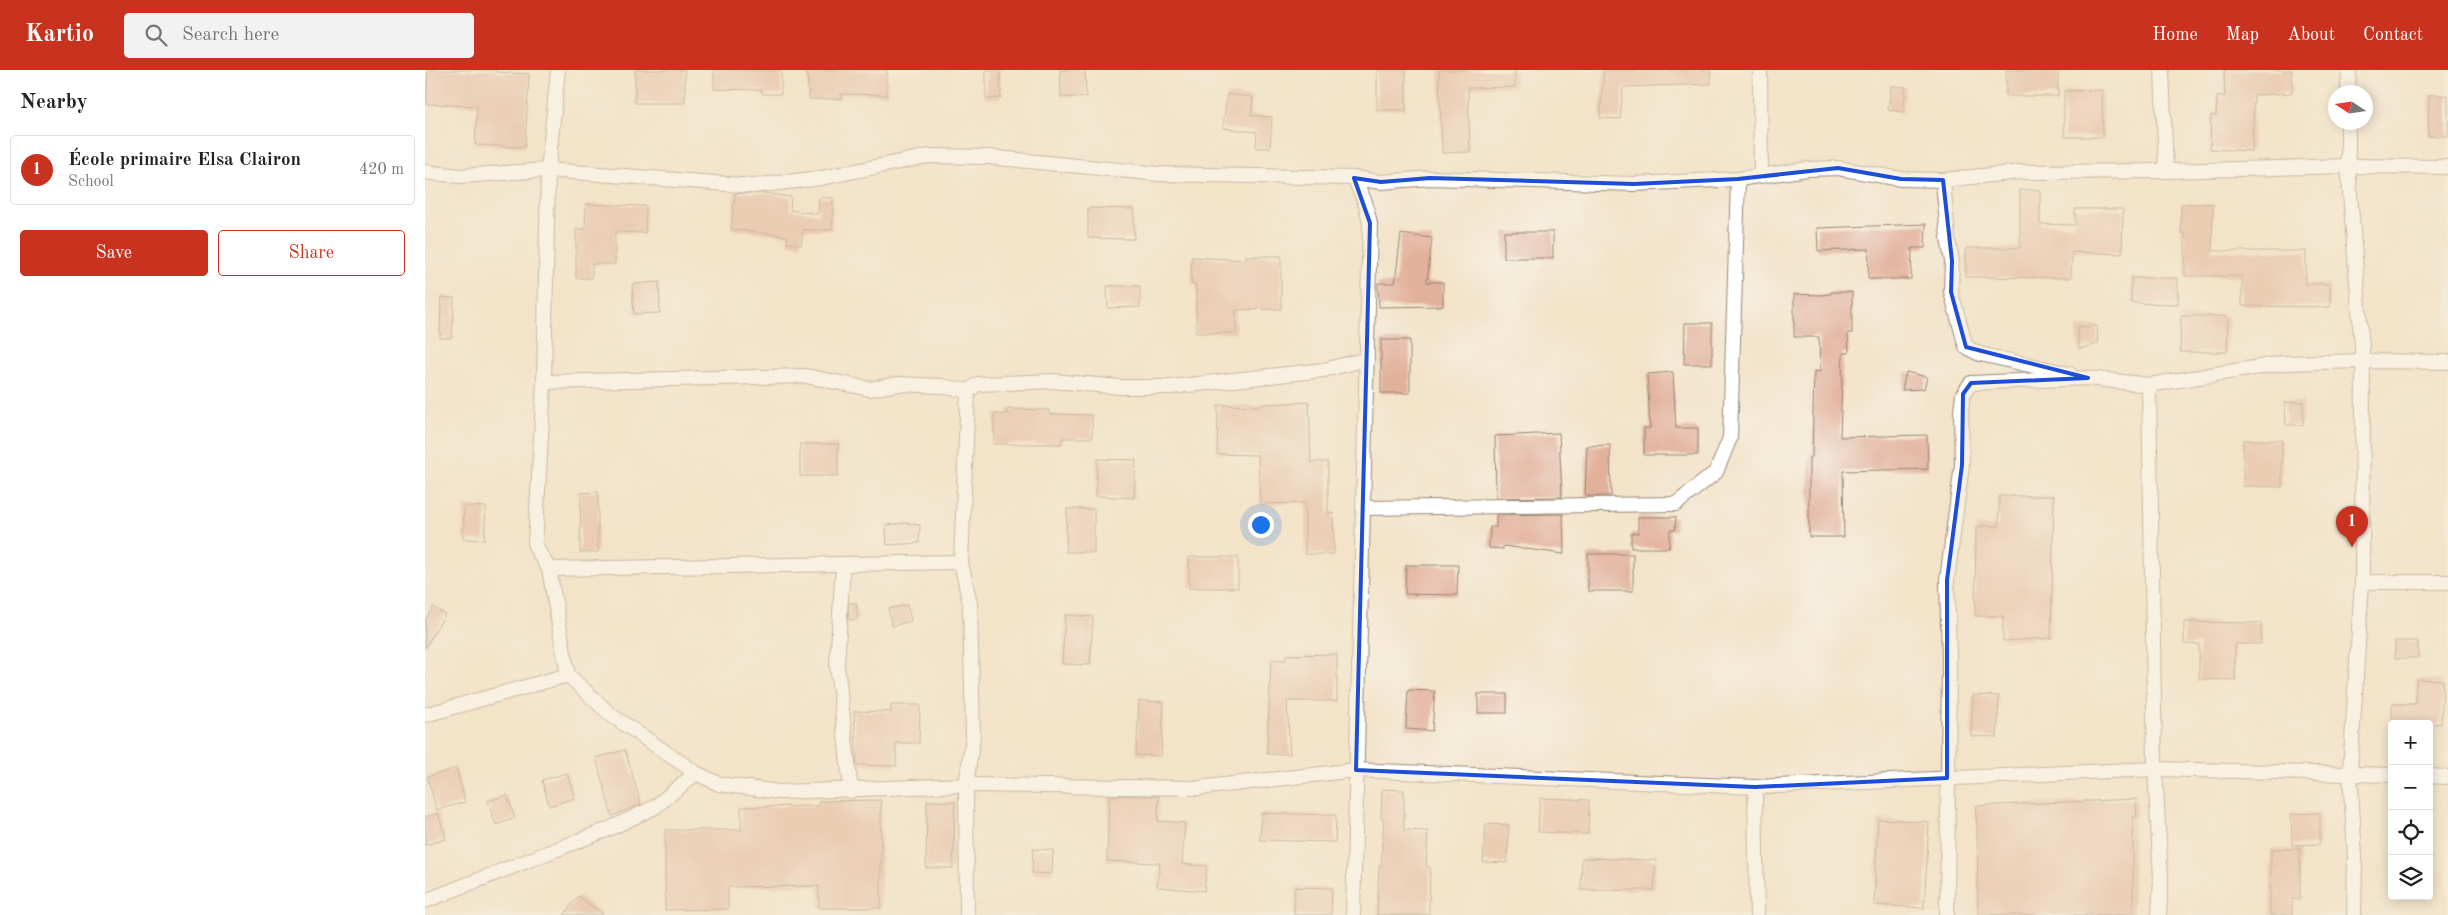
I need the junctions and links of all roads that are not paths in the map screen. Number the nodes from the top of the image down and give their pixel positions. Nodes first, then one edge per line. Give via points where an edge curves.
1 (558, 70) edge
2 (1760, 70) edge
3 (2161, 70) edge
4 (2349, 70) edge
5 (2348, 85) edge
6 (2348, 130) edge
7 (2348, 166) junction
8 (2448, 167) edge
9 (548, 170) junction
10 (2166, 171) junction
11 (425, 172) edge
12 (1761, 176) junction
13 (1354, 178) junction
14 (1738, 180) junction
15 (1943, 180) junction
16 (1367, 359) junction
17 (2363, 361) junction
18 (2448, 362) edge
19 (2088, 378) junction
20 (543, 382) junction
21 (2149, 384) junction
22 (967, 391) junction
23 (1363, 508) junction
24 (961, 562) junction
25 (843, 564) junction
26 (549, 569) junction
27 (2362, 582) junction
28 (2448, 582) edge
29 (568, 675) junction
30 (425, 715) edge
31 (2155, 769) junction
32 (1356, 770) junction
33 (2350, 772) junction
34 (696, 773) junction
35 (2388, 774) edge
36 (2433, 776) edge
37 (2448, 777) edge
38 (1947, 778) junction
39 (966, 785) junction
40 (1755, 787) junction
41 (851, 790) junction
42 (425, 901) edge
43 (967, 915) edge
44 (1353, 915) edge
45 (1757, 915) edge
46 (1947, 915) edge
47 (2159, 915) edge
48 (2354, 915) edge

1 - 9 street
2 - 12 street
3 - 10 street
4 - 5 street
6 - 7 street
7 - 8 street
7 - 10 street
7 - 17 street
9 - 11 street via 459,176
9 - 13 street via 753,186 821,178 929,156 988,156 1159,174
9 - 20 street
10 - 15 street via 2020,172
12 - 14 street
12 - 15 street via 1838,168 1901,179
13 - 14 street via 1381,182 1430,178 1633,184
13 - 16 street via 1370,223
14 - 23 street via 1730,438 1715,472 1676,504
15 - 19 street via 1952,261 1951,292 1966,348
16 - 22 street via 1324,370 1171,387 1121,387 1053,381 978,384
16 - 23 street
17 - 18 street
17 - 21 street via 2284,363
17 - 27 street
19 - 21 street
19 - 38 street via 1971,383 1963,394 1961,465 1947,580
20 - 22 street via 805,376 870,389 898,384
20 - 26 street via 535,546
21 - 31 street
22 - 24 street
23 - 32 street
24 - 25 street
24 - 39 street via 971,613 973,737
25 - 26 street
25 - 41 street via 837,665
26 - 29 street
27 - 28 street
27 - 33 street
29 - 30 street
29 - 34 street via 611,715
31 - 33 street
31 - 38 street
31 - 47 street via 2161,879
32 - 39 street via 1198,788
32 - 40 street
32 - 44 street
33 - 35 street
33 - 48 street via 2355,857
34 - 41 street via 719,784 780,792
34 - 42 street via 655,807 611,828
36 - 37 street
38 - 40 street
38 - 46 street
39 - 41 street
39 - 43 street
40 - 45 street

